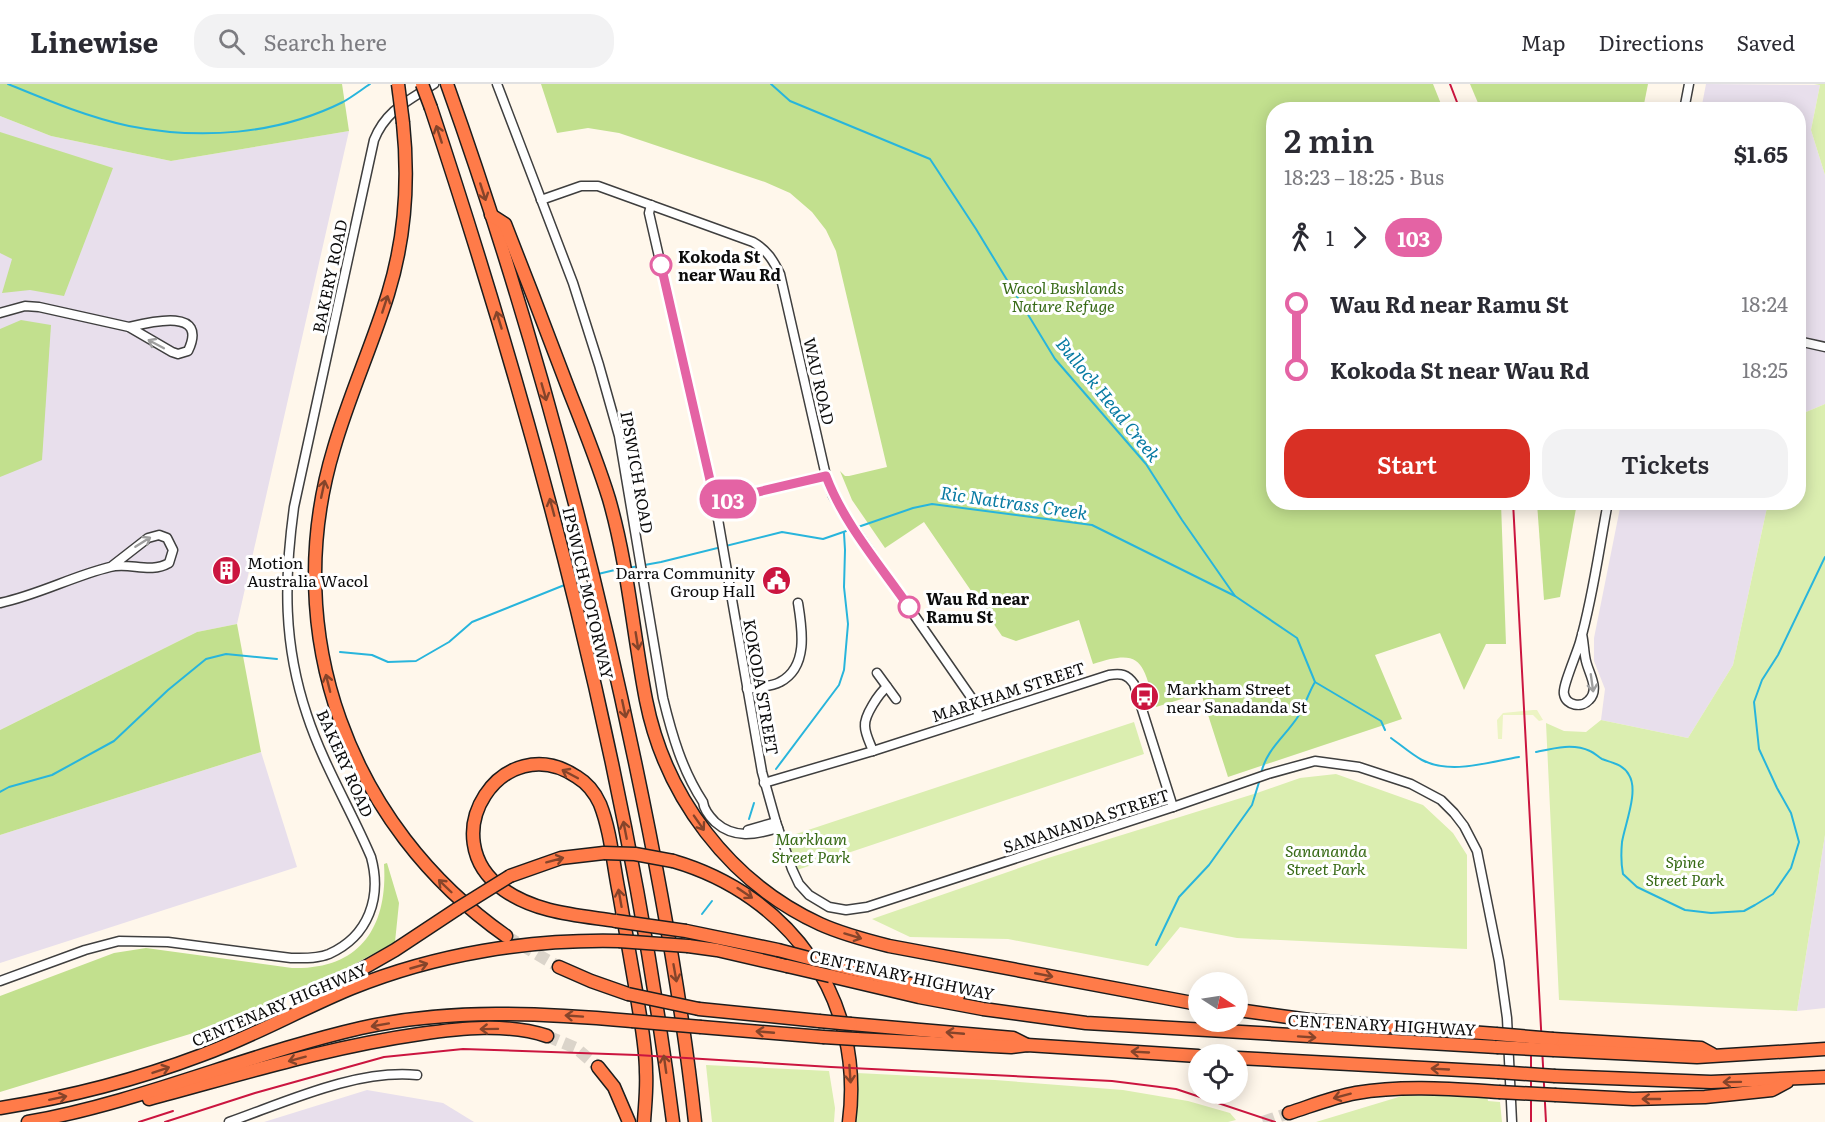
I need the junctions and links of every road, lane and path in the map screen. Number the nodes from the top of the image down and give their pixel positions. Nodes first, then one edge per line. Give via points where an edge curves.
1 (398, 84) edge
2 (422, 84) edge
3 (434, 84) edge
4 (497, 84) edge
5 (1689, 84) edge
6 (449, 90) edge
7 (1686, 102) edge
8 (541, 200) junction
9 (651, 205) junction
10 (490, 215) junction
11 (0, 314) edge
12 (129, 327) junction
13 (1806, 343) edge
14 (1825, 347) edge
15 (826, 476) junction
16 (715, 502) junction
17 (1606, 510) edge
18 (112, 566) junction
19 (0, 603) edge
20 (798, 603) dead end
21 (1582, 634) junction
22 (877, 673) dead end
23 (887, 687) junction
24 (747, 689) junction
25 (896, 699) dead end
26 (979, 716) junction
27 (873, 751) junction
28 (764, 783) junction
29 (1173, 807) junction
30 (777, 825) junction
31 (867, 907) joint
32 (506, 936) tunnel mouth
33 (559, 967) tunnel mouth
34 (0, 981) edge
35 (1188, 1002) edge
36 (305, 1009) junction
37 (983, 1009) junction
38 (1248, 1011) edge
39 (547, 1036) tunnel mouth
40 (1496, 1041) junction
41 (1027, 1045) junction
42 (1825, 1049) edge
43 (1188, 1055) edge
44 (1248, 1059) edge
45 (598, 1067) tunnel mouth
46 (417, 1076) dead end
47 (1825, 1077) edge
48 (1790, 1080) junction
49 (0, 1108) edge
50 (93, 1108) junction
51 (1289, 1113) tunnel mouth
52 (28, 1122) edge
53 (229, 1122) edge
54 (629, 1122) edge
55 (644, 1122) edge
56 (673, 1122) edge
57 (696, 1122) edge
58 (849, 1122) edge
59 (1512, 1122) edge

32 -> 1 highway, bridge via 438,879 406,842 376,797 338,716 318,632 314,576 321,499 334,447 380,319 400,245 406,188
56 -> 2 highway, IPSWICH MOTORWAY, bridge via 638,898 574,596 516,377
3 - 34 street, BAKERY ROAD via 394,110 374,140 294,507 287,558 286,608 295,668 321,751 371,857 376,890 369,916 358,933 342,946 327,955 310,958 160,941 119,941
4 - 8 street, IPSWICH ROAD
5 - 7 street
6 -> 10 highway, IPSWICH MOTORWAY
8 - 9 street, WAU ROAD via 581,186 598,186
8 - 30 street, IPSWICH ROAD via 573,283 619,436 672,736 703,802 718,818 736,829
9 - 15 street, WAU ROAD via 753,242 771,256 780,274
9 - 16 street, KOKODA STREET via 648,213
10 -> 35 highway via 505,224 592,448 621,547 656,739 683,799 709,837 765,891 818,923 854,936 888,946
10 -> 57 highway, IPSWICH MOTORWAY via 534,354 597,590 650,833
11 - 12 street via 25,306 39,307
12 -> 12 street via 183,321 190,328 192,344 188,351 177,354
13 - 14 street
15 - 16 street
15 - 26 street, WAU ROAD via 844,514 972,700
16 - 24 street, KOKODA STREET
17 - 21 street
18 -> 18 street via 148,538 159,535 167,538 173,550 169,563 162,567
18 - 19 street
20 - 24 street via 803,632 797,663 782,681
21 -> 21 street via 1594,686 1593,695 1581,705 1567,700 1564,686
22 - 23 street
23 - 25 street
23 - 27 street via 865,723
24 - 28 street, KOKODA STREET
26 - 27 street, MARKHAM STREET
26 - 29 street, MARKHAM STREET via 1121,673 1134,684
27 - 28 street, MARKHAM STREET
28 - 30 street, KOKODA STREET
29 - 31 street, SANANANDA STREET
29 - 59 street, SANANANDA STREET via 1315,761 1359,767 1425,790 1441,800 1471,837 1480,863 1507,1018
30 - 31 street, KOKODA STREET via 799,884 809,895 829,907
41 -> 33 highway, bridge via 1013,1038 699,1009 628,994
36 -> 37 highway, CENTENARY HIGHWAY, bridge via 385,976 462,956 528,945 619,941 717,950
49 -> 36 highway, CENTENARY HIGHWAY via 145,1076 230,1044
36 -> 58 highway, bridge via 321,993 510,876 561,858 603,853 673,861 709,873 753,898 790,932 815,966 835,1004 844,1034 850,1065
37 -> 40 highway, CENTENARY HIGHWAY via 1114,1026
55 -> 37 highway, bridge via 645,1053 617,882 599,803 578,777 554,766 519,768 490,786 479,803 473,824 477,859 505,891 561,913 616,921 686,931 778,950 970,999
38 - 40 highway
39 -> 50 highway via 517,1029 468,1029 378,1040 109,1110
40 - 42 highway, CENTENARY HIGHWAY, bridge via 1697,1057
43 -> 41 highway
41 -> 50 highway, bridge via 823,1037 543,1014 453,1015 334,1035
48 -> 44 highway, bridge via 1711,1082 1555,1076
45 - 54 highway via 614,1087
46 - 53 street via 339,1082
47 - 48 highway
48 -> 51 highway, bridge via 1772,1090 1633,1099 1419,1088 1375,1090
50 - 52 highway

